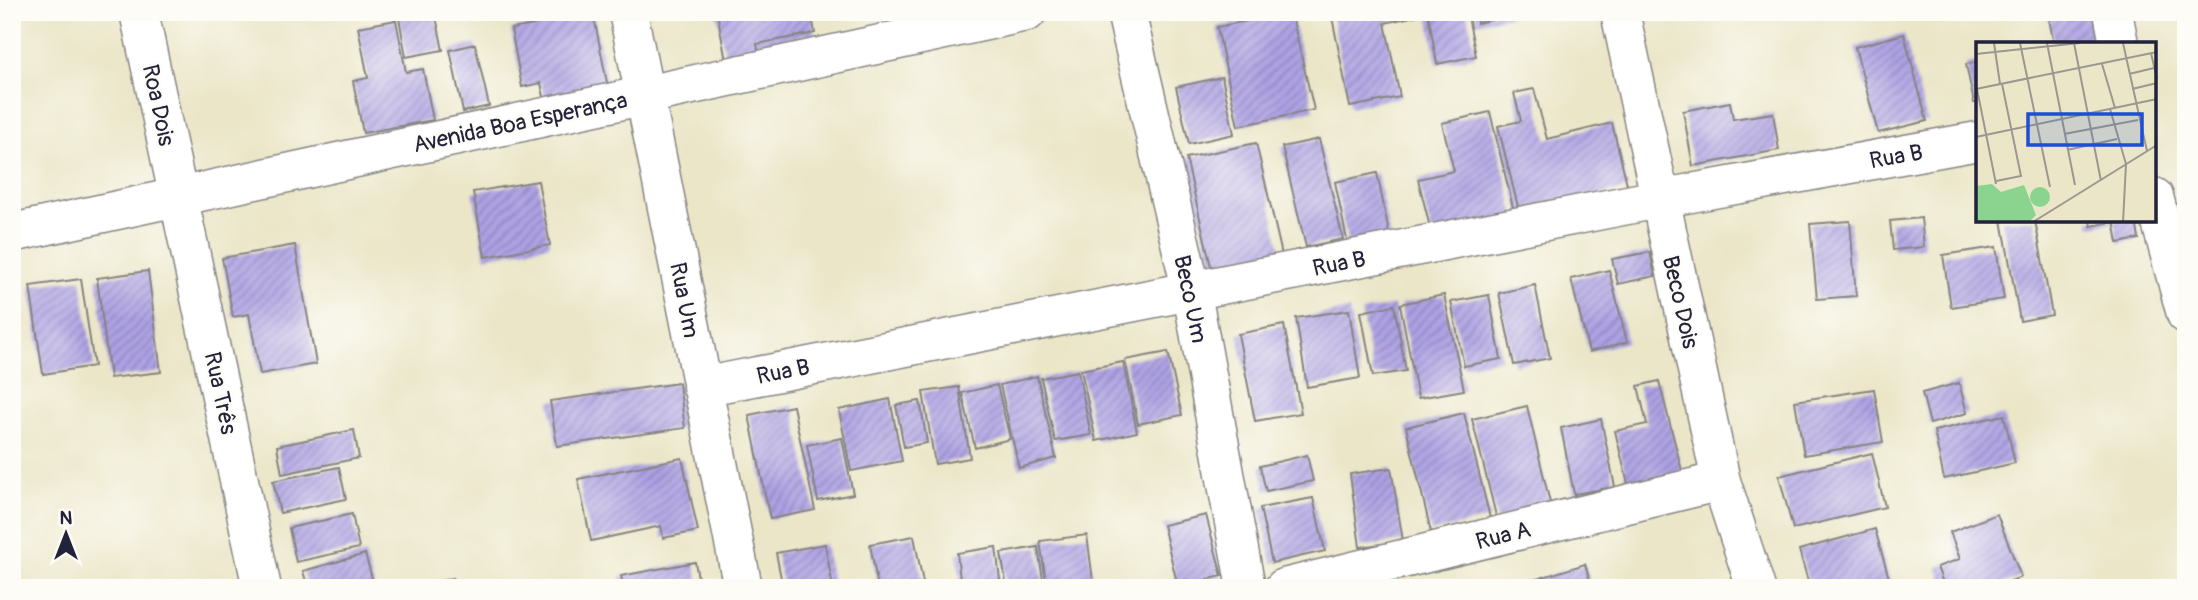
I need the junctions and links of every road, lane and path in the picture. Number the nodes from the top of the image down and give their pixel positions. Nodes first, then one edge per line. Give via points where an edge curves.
1 (139, 12) edge
2 (628, 12) edge
3 (1027, 12) edge
4 (1126, 12) edge
5 (1620, 12) edge
6 (2113, 12) edge
7 (2119, 42) edge
8 (645, 95) junction
9 (1976, 141) edge
10 (179, 198) junction
11 (1658, 199) junction
12 (2156, 204) edge
13 (12, 233) edge
14 (1192, 293) junction
15 (2186, 314) edge
16 (702, 387) junction
17 (1721, 481) junction
18 (262, 588) edge
19 (743, 588) edge
20 (1246, 588) edge
21 (1284, 588) edge
22 (1756, 588) edge

1 - 10 street, Roa Dois
2 - 8 street, Rua Um
3 - 8 street, Avenida Boa Esperança
4 - 14 street, Beco Um
5 - 11 street, Beco Dois
6 - 7 street
8 - 10 street, Avenida Boa Esperança
8 - 16 street, Rua Um
9 - 11 street, Rua B
10 - 13 street, Avenida Boa Esperança
10 - 18 street, Rua Três
11 - 14 street, Rua B
11 - 17 street, Beco Dois
12 - 15 street
14 - 16 street, Rua B
14 - 20 street, Beco Um
16 - 19 street, Rua Um
17 - 21 street, Rua A
17 - 22 street, Beco Dois

